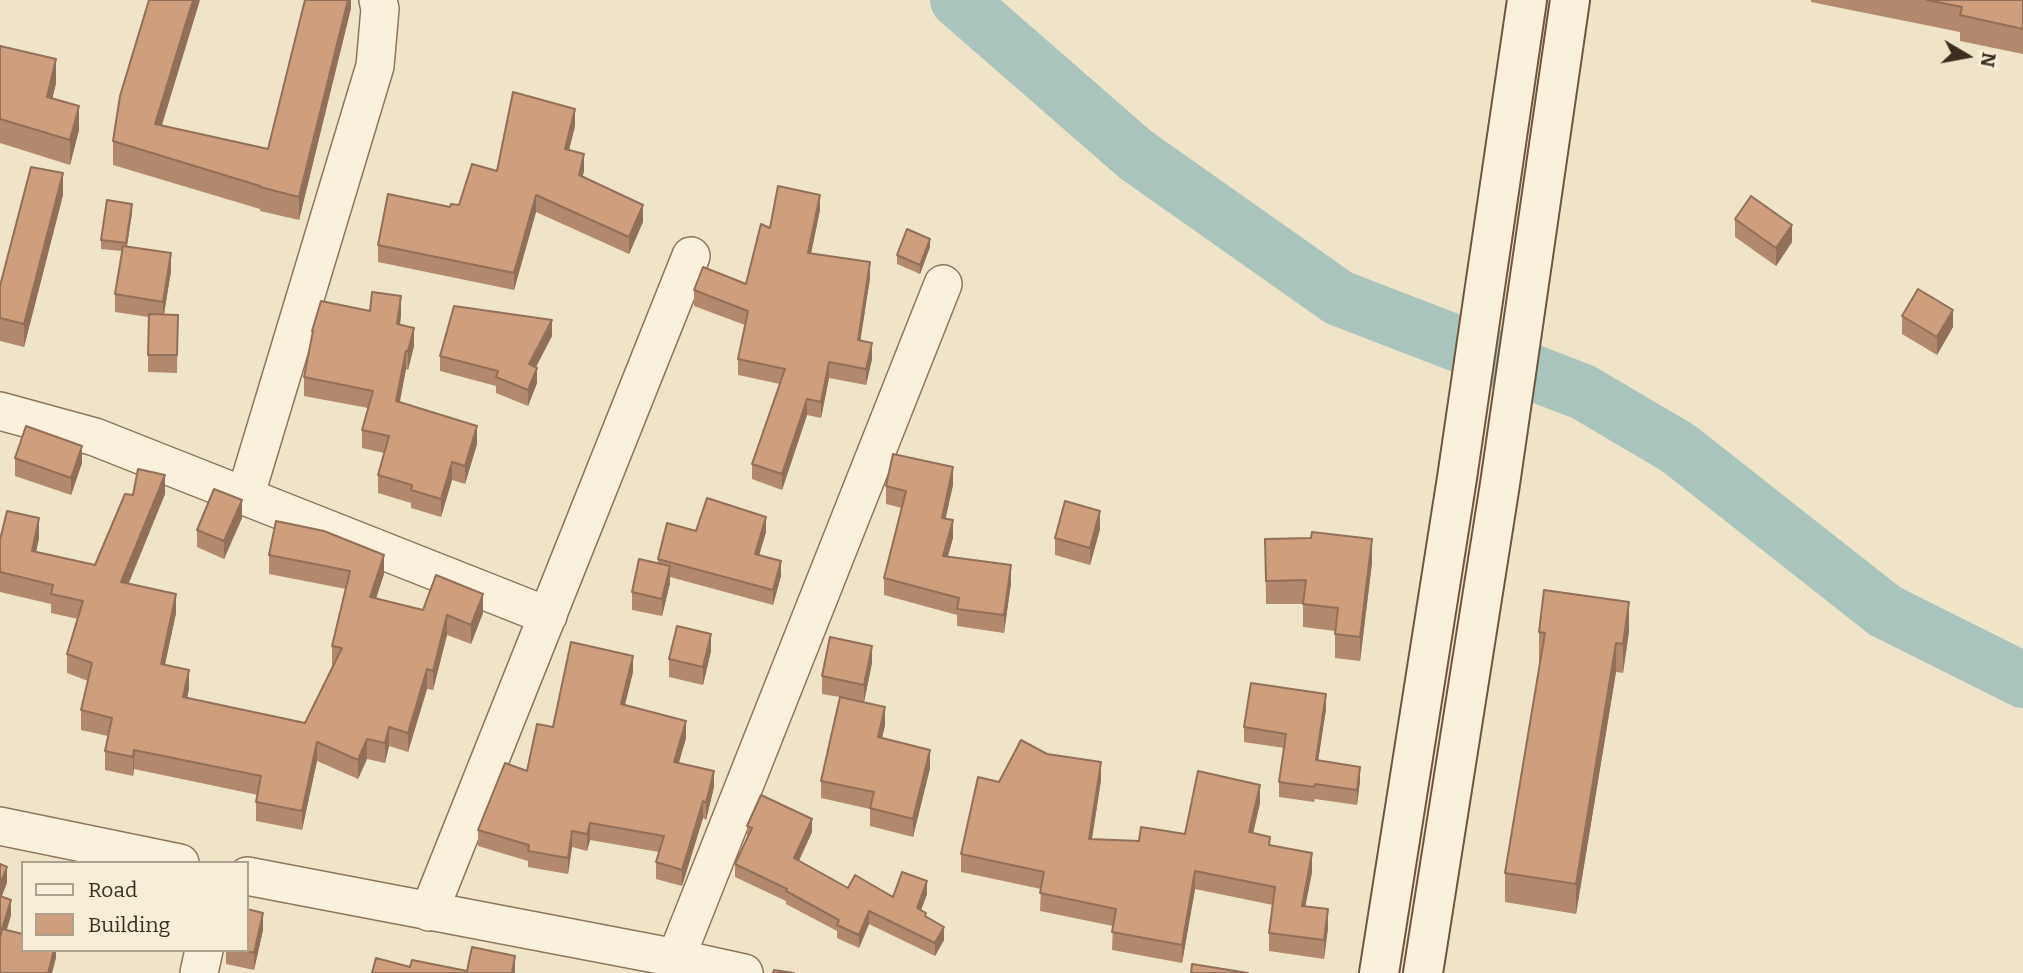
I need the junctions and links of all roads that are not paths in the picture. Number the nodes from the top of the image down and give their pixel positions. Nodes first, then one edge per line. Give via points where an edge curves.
1 (378, 0) edge
2 (1527, 0) edge
3 (1570, 0) edge
4 (691, 256) dead end
5 (943, 284) dead end
6 (0, 411) edge
7 (245, 497) junction
8 (548, 617) junction
9 (0, 826) edge
10 (170, 861) edge
11 (248, 876) edge
12 (429, 912) junction
13 (204, 952) edge
14 (674, 966) edge
15 (199, 973) edge
16 (744, 973) edge
17 (1379, 973) edge
18 (1423, 973) edge

1 - 7 street via 375,66
2 - 17 main road
3 - 18 main road
4 - 8 street
5 - 14 street
6 - 7 street via 95,437
7 - 8 street
8 - 12 street
9 - 10 street
11 - 12 street
12 - 14 street
13 - 15 street
14 - 16 street

